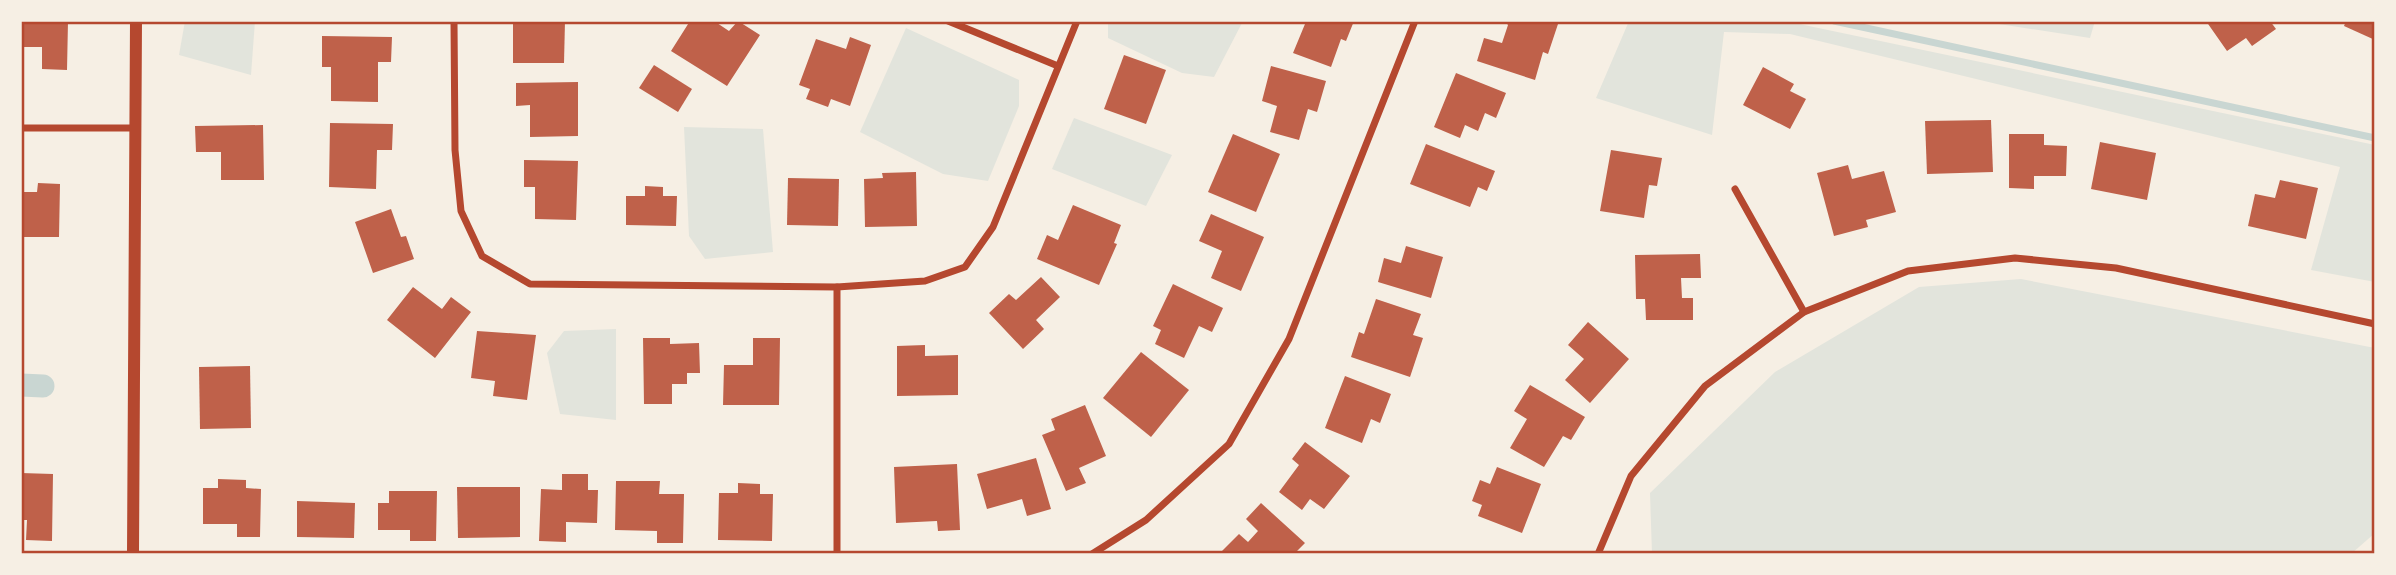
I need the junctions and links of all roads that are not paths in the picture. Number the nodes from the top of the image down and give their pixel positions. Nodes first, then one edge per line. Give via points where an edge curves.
1 (136, 21) edge
2 (454, 21) edge
3 (948, 21) edge
4 (1077, 21) edge
5 (1415, 21) edge
6 (1058, 66) junction
7 (21, 128) edge
8 (136, 128) junction
9 (1735, 189) dead end
10 (837, 287) junction
11 (1804, 312) junction
12 (2375, 324) edge
13 (133, 554) edge
14 (837, 554) edge
15 (1092, 554) edge
16 (1598, 554) edge

1 - 8 street
2 - 10 street via 455,150 461,211 482,256 530,284
3 - 6 street
4 - 6 street
5 - 15 street via 1289,339 1229,444 1146,520
6 - 10 street via 993,227 965,267 925,281
7 - 8 street
8 - 13 street
9 - 11 street
10 - 14 street
11 - 12 street via 1908,271 2015,258 2116,268
11 - 16 street via 1705,386 1631,476

